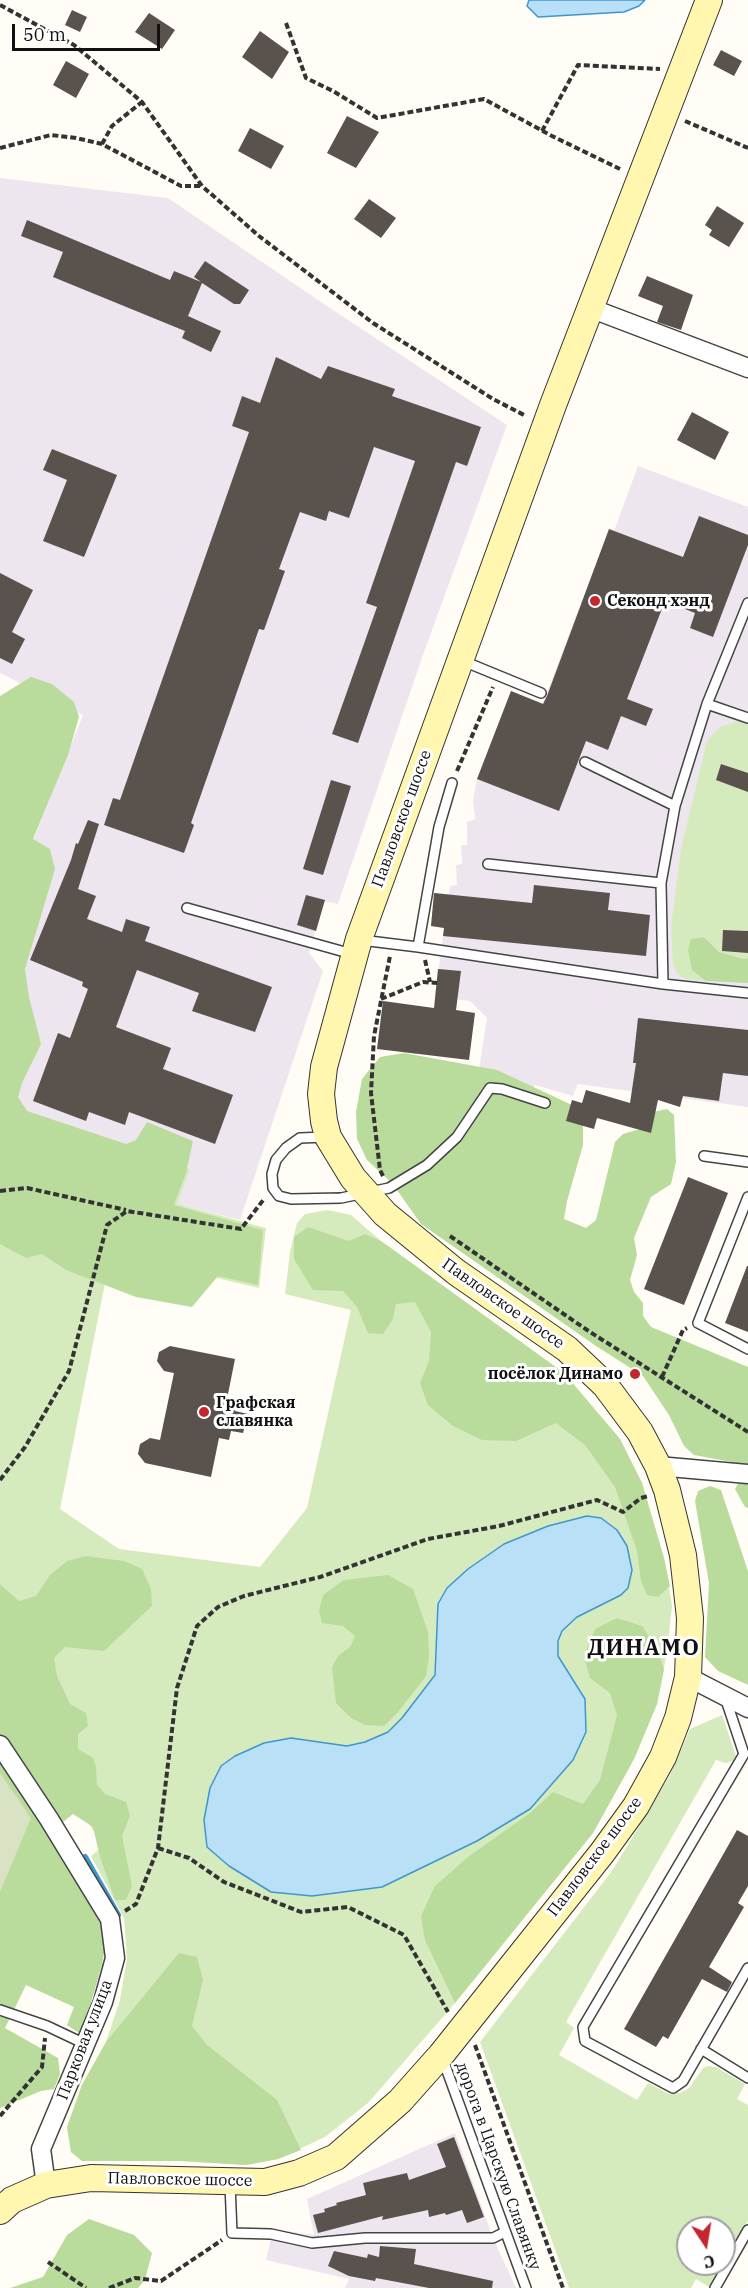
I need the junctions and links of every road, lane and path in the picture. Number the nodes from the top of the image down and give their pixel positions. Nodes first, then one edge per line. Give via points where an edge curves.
1 (709, 0) edge
2 (0, 5) edge
3 (286, 23) dead end
4 (681, 70) junction
5 (142, 102) junction
6 (665, 112) junction
7 (542, 131) junction
8 (102, 144) junction
9 (0, 148) edge
10 (748, 148) edge
11 (640, 178) junction
12 (202, 186) junction
13 (590, 308) junction
14 (748, 368) edge
15 (549, 416) junction
16 (748, 603) edge
17 (460, 660) junction
18 (498, 675) junction
19 (541, 693) dead end
20 (707, 704) junction
21 (748, 718) edge
22 (585, 762) dead end
23 (452, 783) joint
24 (675, 806) junction
25 (488, 864) dead end
26 (661, 883) junction
27 (187, 908) dead end
28 (393, 944) junction
29 (418, 946) junction
30 (356, 947) junction
31 (437, 983) dead end
32 (663, 984) junction
33 (748, 993) edge
34 (381, 999) junction
35 (545, 1103) dead end
36 (328, 1137) junction
37 (704, 1156) dead end
38 (748, 1162) edge
39 (273, 1188) junction
40 (0, 1191) edge
41 (378, 1191) junction
42 (748, 1197) edge
43 (127, 1210) junction
44 (449, 1235) dead end
45 (698, 1323) junction
46 (748, 1349) edge
47 (662, 1377) junction
48 (748, 1432) edge
49 (658, 1466) junction
50 (748, 1474) edge
51 (1, 1478) edge
52 (667, 1490) junction
53 (687, 1677) junction
54 (724, 1695) junction
55 (748, 1708) edge
56 (0, 1745) edge
57 (158, 1848) junction
58 (115, 1916) junction
59 (748, 1968) edge
60 (0, 2010) edge
61 (46, 2026) junction
62 (463, 2028) junction
63 (85, 2044) junction
64 (701, 2049) junction
65 (441, 2055) junction
66 (748, 2078) edge
67 (0, 2116) edge
68 (230, 2181) junction
69 (46, 2185) junction
70 (0, 2211) edge
71 (748, 2230) edge
72 (505, 2232) junction
73 (232, 2233) junction
74 (48, 2262) dead end
75 (86, 2288) edge
76 (109, 2288) edge
77 (526, 2288) edge
78 (563, 2288) edge
79 (715, 2288) edge

1 - 4 main road, Павловское шоссе
2 - 5 path via 74,45
3 - 7 path via 306,78 377,118 484,99
4 - 6 main road, Павловское шоссе
4 - 7 path via 578,65
5 - 8 path via 112,126
5 - 12 path
6 - 10 path
6 - 11 main road, Павловское шоссе
7 - 11 path
8 - 9 path via 51,135
8 - 12 path via 181,186
11 - 13 main road, Павловское шоссе
12 - 15 path via 259,236 373,323 493,399
13 - 14 street
13 - 15 main road, Павловское шоссе
15 - 17 main road, Павловское шоссе
16 - 20 lane
17 - 18 lane
17 - 30 main road, Павловское шоссе
18 - 19 lane
18 - 23 path
20 - 21 lane
20 - 24 lane
22 - 24 lane
23 - 29 lane
24 - 26 lane
25 - 26 lane
26 - 32 lane
27 - 30 lane
28 - 29 lane
28 - 30 lane
28 - 34 path
29 - 32 lane
30 - 36 main road, Павловское шоссе via 324,1067 321,1094
31 - 34 path via 423,982
32 - 33 lane
34 - 41 path via 374,1036 372,1093 380,1170
35 - 41 lane via 490,1088 457,1137 427,1165
36 - 39 lane via 300,1138 286,1148 276,1160
36 - 41 main road, Павловское шоссе via 353,1178
37 - 38 lane
39 - 41 lane via 279,1196 291,1199 341,1198
39 - 43 path via 241,1229
40 - 43 path via 27,1188
41 - 49 main road, Павловское шоссе via 385,1214 418,1243 567,1349 605,1385 640,1432
42 - 45 lane
43 - 51 path via 107,1225 69,1371 25,1446
44 - 47 path
45 - 46 lane
45 - 47 path via 683,1330
47 - 48 path
49 - 50 street
49 - 52 main road, Павловское шоссе
52 - 53 main road, Павловское шоссе via 684,1566 690,1618
52 - 57 path via 641,1498 623,1512 597,1500 499,1526 428,1539 219,1607 197,1626 177,1688
53 - 54 street
53 - 62 main road, Павловское шоссе via 678,1718 663,1757 636,1806
54 - 55 street
54 - 64 lane via 744,1754 583,2027 585,2042 673,2088 683,2081
56 - 58 street, Парковая улица
57 - 58 path via 136,1904
57 - 62 path via 189,1858 224,1882 301,1912 348,1906 404,1935
58 - 63 street, Парковая улица via 115,1958 103,2002
59 - 64 lane
60 - 61 lane
61 - 63 lane
61 - 67 path via 42,2067
62 - 65 main road, Павловское шоссе
62 - 78 path
63 - 69 street, Парковая улица via 41,2149
64 - 66 lane
65 - 68 main road, Павловское шоссе via 400,2101 336,2157 265,2182
65 - 72 lane, дорога в Царскую Славянку
68 - 69 main road, Павловское шоссе via 91,2178
68 - 73 lane
69 - 70 main road, Павловское шоссе via 12,2200
71 - 79 lane
72 - 73 lane via 493,2238 365,2238 312,2243 271,2234
72 - 77 lane, дорога в Царскую Славянку
73 - 76 path via 161,2281 135,2277
74 - 75 path

